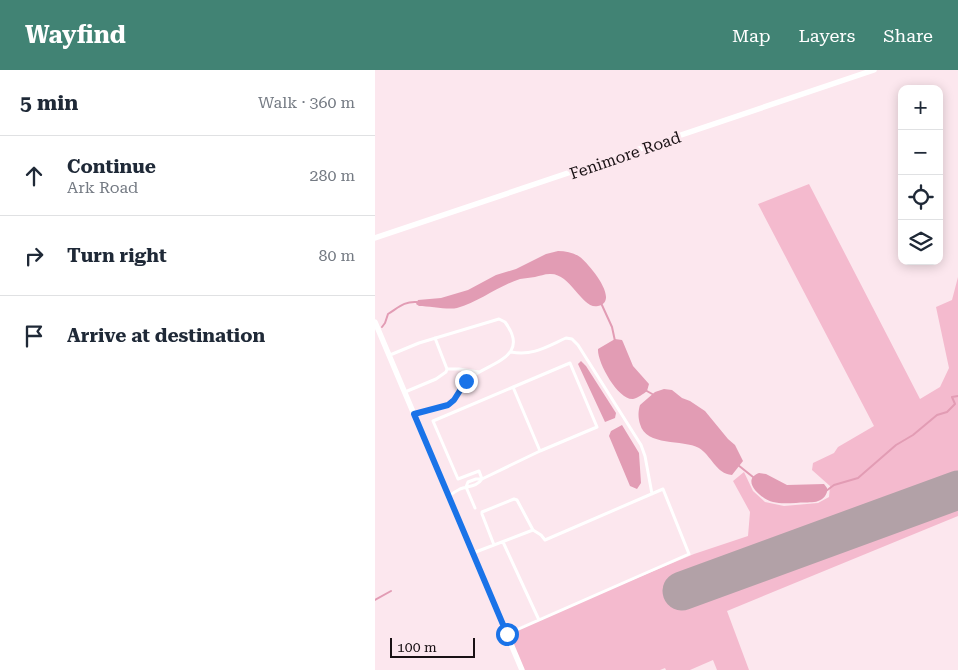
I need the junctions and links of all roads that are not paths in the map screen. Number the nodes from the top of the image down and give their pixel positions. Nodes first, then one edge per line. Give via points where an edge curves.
1 (874, 70) edge
2 (375, 238) edge
3 (375, 322) edge
4 (435, 338) junction
5 (510, 352) junction
6 (389, 356) junction
7 (447, 369) junction
8 (480, 372) junction
9 (513, 387) junction
10 (405, 392) junction
11 (414, 414) junction
12 (540, 450) junction
13 (482, 479) junction
14 (466, 487) junction
15 (652, 494) junction
16 (448, 496) junction
17 (475, 508) dead end
18 (533, 530) junction
19 (503, 542) junction
20 (494, 545) junction
21 (473, 553) junction
22 (539, 620) junction
23 (507, 634) junction
24 (522, 670) edge

1 - 2 street, Fenimore Road
3 - 6 street
4 - 5 lane via 499,319 512,333 514,341
4 - 6 lane
4 - 7 lane
5 - 8 lane via 493,367
5 - 15 lane via 529,354 566,338 579,345 641,444
6 - 10 street
7 - 8 lane
7 - 10 lane via 436,379
8 - 11 lane via 462,385 448,405
9 - 12 lane
9 - 12 lane via 571,363 597,426
9 - 13 lane via 433,421 458,479 479,471
10 - 11 street
11 - 16 street
12 - 13 lane
13 - 14 lane via 468,482
14 - 16 lane
14 - 17 lane
15 - 18 lane via 545,540
15 - 22 lane via 663,489 689,554
16 - 21 street
18 - 19 lane
18 - 20 lane via 514,499 482,512
19 - 20 lane
19 - 22 lane
20 - 21 lane
21 - 23 street
22 - 23 lane
23 - 24 street

